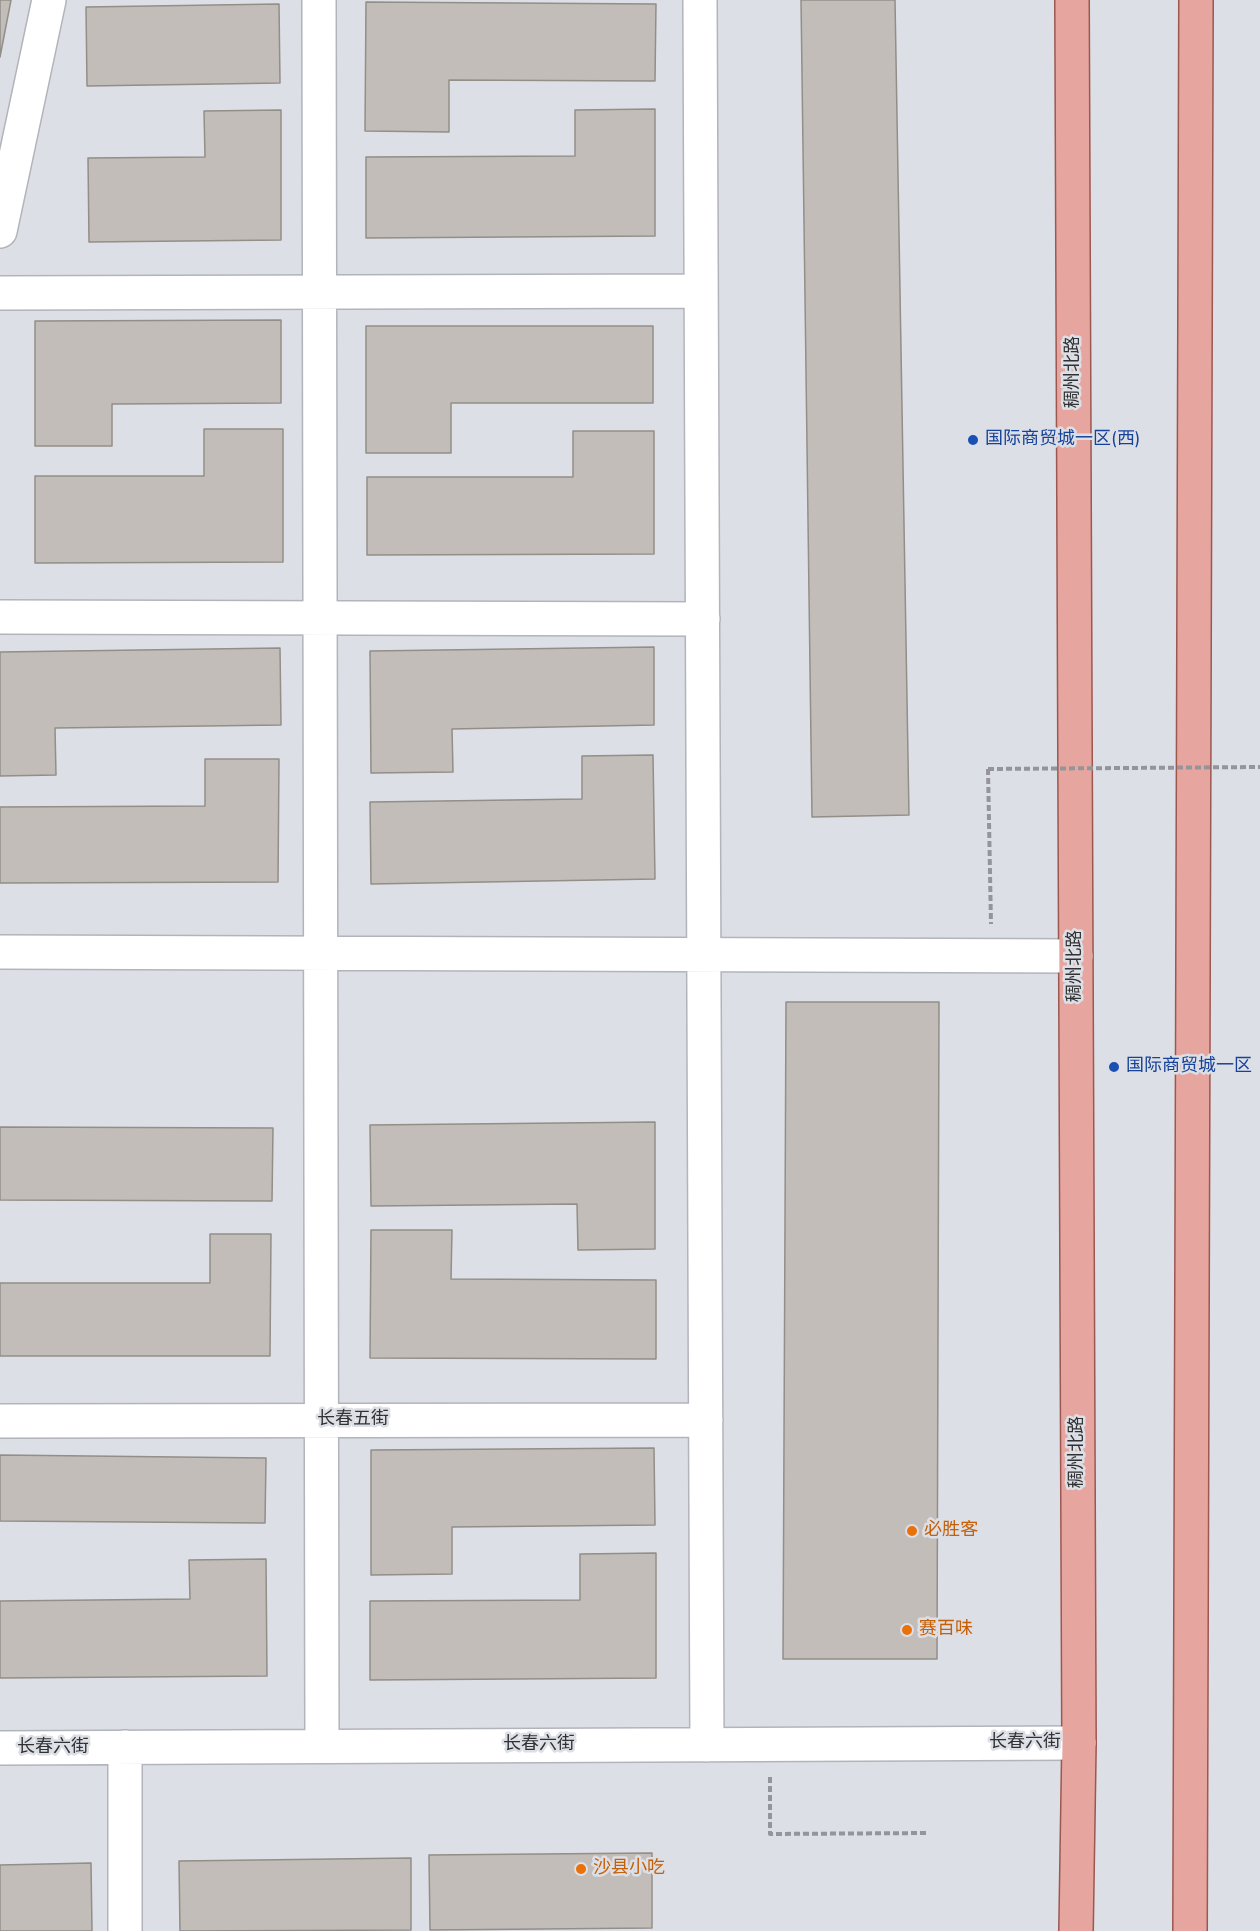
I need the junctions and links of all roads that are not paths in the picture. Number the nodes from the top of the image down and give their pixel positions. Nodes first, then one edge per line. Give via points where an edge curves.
1 (49, 0) edge
2 (319, 0) edge
3 (700, 0) edge
4 (1072, 0) edge
5 (1196, 0) edge
6 (0, 231) edge
7 (701, 291) junction
8 (319, 292) junction
9 (0, 293) edge
10 (0, 617) edge
11 (320, 618) junction
12 (703, 619) junction
13 (0, 952) edge
14 (321, 953) junction
15 (704, 954) junction
16 (1076, 956) junction
17 (321, 1420) junction
18 (706, 1420) junction
19 (0, 1421) edge
20 (1079, 1743) junction
21 (707, 1745) junction
22 (322, 1746) junction
23 (125, 1747) junction
24 (0, 1748) edge
25 (125, 1931) edge
26 (1076, 1931) edge
27 (1190, 1931) edge

1 - 6 street
2 - 8 street
3 - 7 street
4 - 16 main road, 稠州北路
5 - 27 main road
7 - 8 street
7 - 12 street
8 - 9 street
8 - 11 street
10 - 11 street
11 - 12 street
11 - 14 street
12 - 15 street
13 - 14 street
14 - 15 street
14 - 17 street
15 - 16 street
15 - 18 street
16 - 20 main road, 稠州北路
17 - 18 street, 长春五街
17 - 19 street, 长春五街
17 - 22 street
18 - 21 street
20 - 21 street, 长春六街
20 - 26 main road, 稠州北路
21 - 22 street, 长春六街
22 - 23 street, 长春六街
23 - 24 street, 长春六街
23 - 25 street

